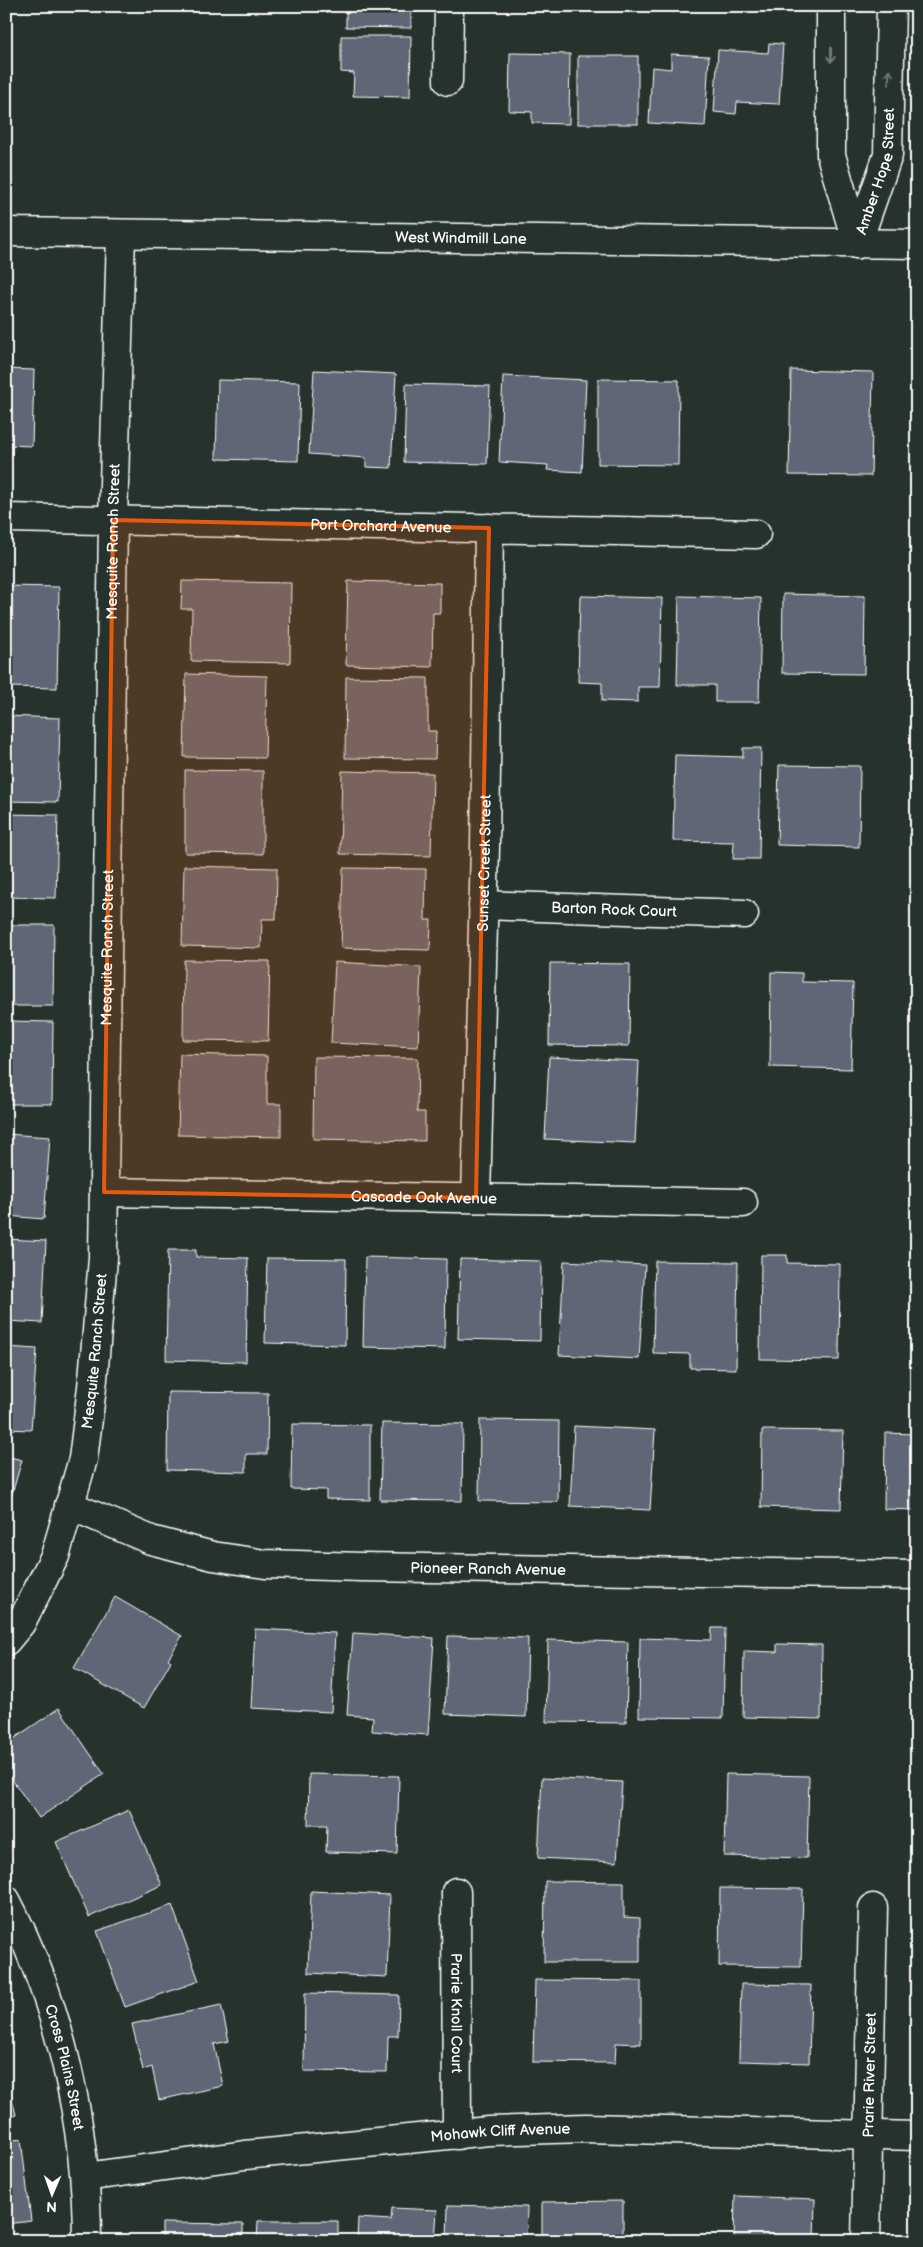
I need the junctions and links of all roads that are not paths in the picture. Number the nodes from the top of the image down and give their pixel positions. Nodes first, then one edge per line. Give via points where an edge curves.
1 (449, 6) edge
2 (830, 6) edge
3 (890, 6) edge
4 (448, 81) dead end
5 (6, 232) edge
6 (122, 234) junction
7 (858, 244) junction
8 (917, 244) edge
9 (6, 518) edge
10 (113, 520) junction
11 (489, 528) junction
12 (756, 534) dead end
13 (483, 905) junction
14 (744, 914) dead end
15 (104, 1192) junction
16 (476, 1198) junction
17 (743, 1203) dead end
18 (70, 1505) junction
19 (917, 1575) edge
20 (6, 1641) edge
21 (456, 1892) dead end
22 (6, 1900) edge
23 (873, 1908) dead end
24 (457, 2134) junction
25 (868, 2134) junction
26 (917, 2136) edge
27 (85, 2177) junction
28 (87, 2241) edge
29 (866, 2241) edge

1 - 4 street
2 -> 7 street, Amber Hope Street via 832,155
7 -> 3 street, Amber Hope Street via 888,155
5 - 6 street, West Windmill Lane
6 - 7 street, West Windmill Lane
6 - 10 street, Mesquite Ranch Street
7 - 8 street, West Windmill Lane
9 - 10 street, Port Orchard Avenue
10 - 11 street, Port Orchard Avenue
10 - 15 street, Mesquite Ranch Street
11 - 12 street, Port Orchard Avenue
11 - 13 street, Sunset Creek Street
13 - 14 street, Barton Rock Court
13 - 16 street, Sunset Creek Street
15 - 16 street, Cascade Oak Avenue
15 - 18 street, Mesquite Ranch Street via 103,1258 93,1379 83,1459
16 - 17 street, Cascade Oak Avenue
18 - 19 street, Pioneer Ranch Avenue via 151,1540 213,1556 265,1564
18 - 20 street, Mesquite Ranch Street via 55,1556 22,1623
21 - 24 street, Prarie Knoll Court
22 - 27 street, Cross Plains Street via 26,1941 72,2083
23 - 25 street, Prarie River Street
24 - 25 street, Mohawk Cliff Avenue via 586,2128
24 - 27 street, Mohawk Cliff Avenue via 245,2155
25 - 26 street, Mohawk Cliff Avenue
25 - 29 street, Prarie River Street
27 - 28 street, Cross Plains Street

